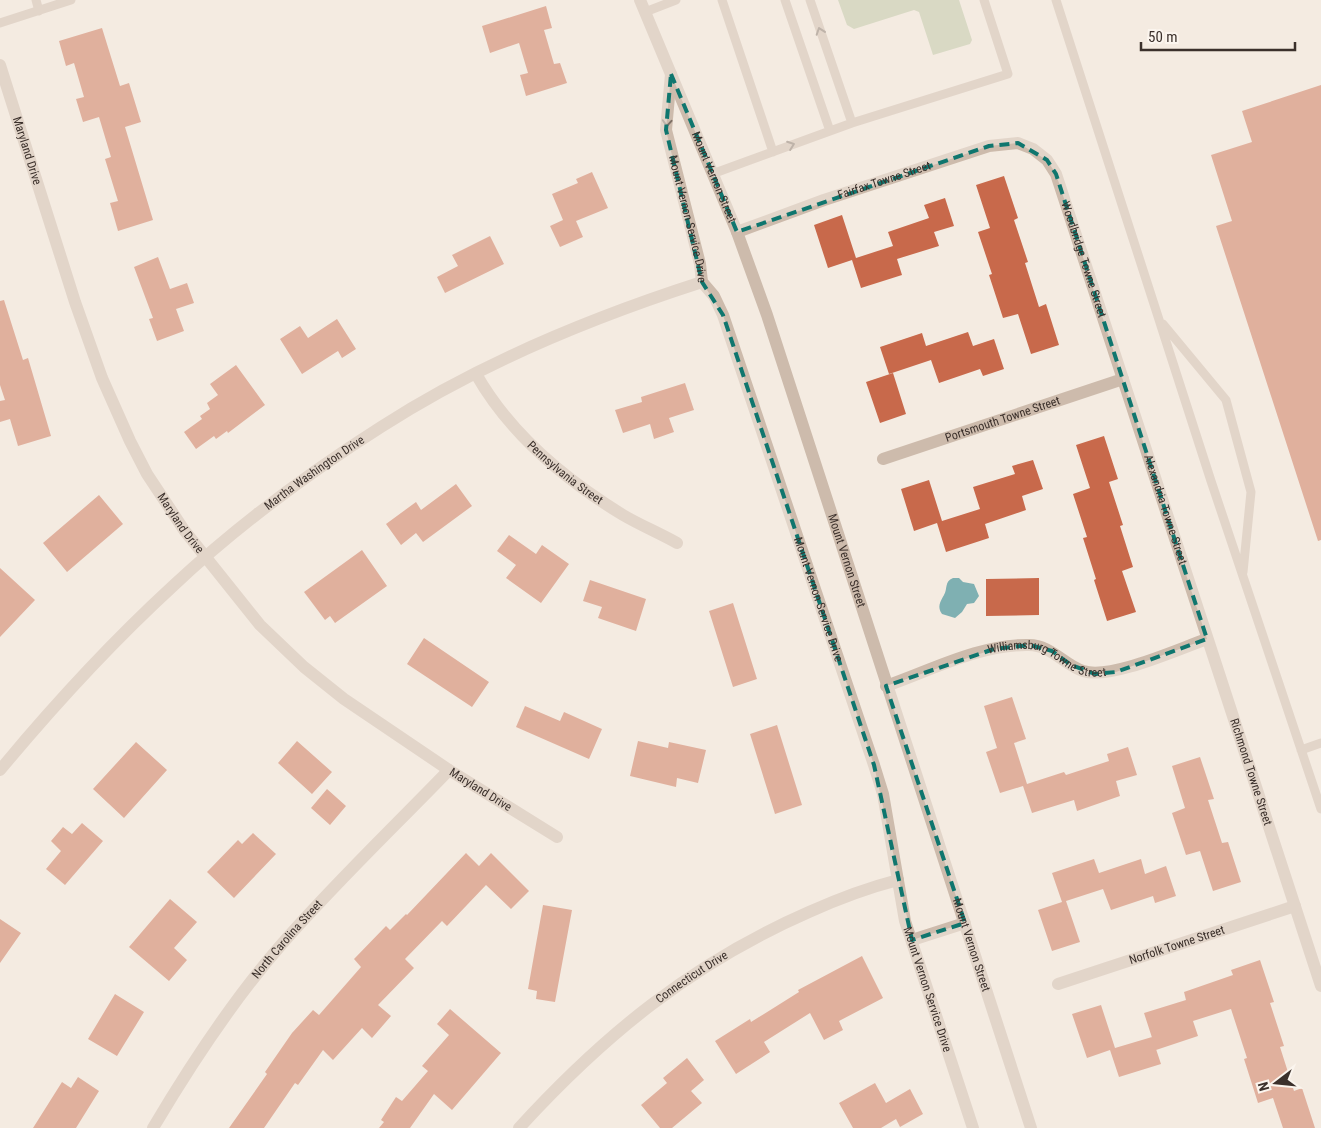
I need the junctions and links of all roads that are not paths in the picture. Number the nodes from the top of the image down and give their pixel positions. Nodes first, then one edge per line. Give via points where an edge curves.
1 (36, 0) edge
2 (71, 0) edge
3 (676, 0) edge
4 (785, 0) edge
5 (810, 0) edge
6 (984, 0) edge
7 (1056, 0) edge
8 (725, 1) edge
9 (642, 6) edge
10 (39, 11) junction
11 (0, 23) edge
12 (0, 65) edge
13 (671, 74) junction
14 (852, 123) junction
15 (830, 132) junction
16 (1033, 149) joint
17 (773, 152) junction
18 (712, 174) junction
19 (737, 232) junction
20 (702, 282) junction
21 (1160, 320) junction
22 (476, 374) junction
23 (1123, 379) junction
24 (883, 459) dead end
25 (678, 542) dead end
26 (205, 558) junction
27 (1242, 575) junction
28 (1207, 639) junction
29 (886, 686) junction
30 (1321, 743) edge
31 (1301, 750) junction
32 (0, 770) edge
33 (449, 770) junction
34 (1321, 809) edge
35 (557, 837) dead end
36 (898, 880) junction
37 (1295, 906) junction
38 (965, 923) junction
39 (912, 940) junction
40 (1058, 984) dead end
41 (1321, 986) edge
42 (153, 1128) edge
43 (519, 1128) edge
44 (973, 1128) edge
45 (1031, 1128) edge

1 - 10 lane
2 - 10 lane
3 - 9 lane
4 - 15 lane
14 -> 5 lane
6 - 14 lane via 1008,74
7 - 21 lane
8 - 17 lane
9 - 13 street, Mount Vernon Street
10 - 11 lane
12 - 26 street, Maryland Drive via 102,378 147,474
13 - 18 street, Mount Vernon Street
13 -> 20 street, Mount Vernon Service Drive via 666,130
14 - 15 lane
17 -> 15 lane
16 - 19 street, Fairfax Towne Street via 1018,143 989,146
16 - 23 street, Woodbridge Towne Street via 1047,160 1056,174
17 - 18 lane
18 - 19 street, Mount Vernon Street
19 - 29 street, Mount Vernon Street via 782,360
20 - 22 street, Martha Washington Drive via 586,323
20 - 36 street, Mount Vernon Service Drive via 723,314 874,765 883,794
21 - 27 lane
21 - 27 lane via 1226,400 1251,492
22 - 25 street, Pennsylvania Street via 496,406 542,456 624,516
22 - 26 street, Martha Washington Drive via 382,426 320,467
23 - 24 street, Portsmouth Towne Street
23 - 28 street, Alexandria Towne Street
26 - 32 street, Martha Washington Drive via 130,627 39,723
26 - 33 street, Maryland Drive via 260,625 304,667 374,720
27 - 31 lane
28 - 29 street, Williamsburg Towne Street via 1116,672 1094,674 1070,665 1052,651 1030,645 994,649 959,658
28 - 37 street, Richmond Towne Street
29 - 38 street, Mount Vernon Street
30 - 31 lane
31 - 34 lane
33 - 35 street, Maryland Drive
33 - 42 street, North Carolina Street via 280,946 222,1019
36 - 39 street, Mount Vernon Service Drive
36 - 43 street, Connecticut Drive via 854,893 775,927 694,973 613,1035 578,1066
37 - 40 street, Norfolk Towne Street
37 - 41 street, Richmond Towne Street
38 - 39 street
38 - 45 street, Mount Vernon Street
39 - 44 street, Mount Vernon Service Drive

